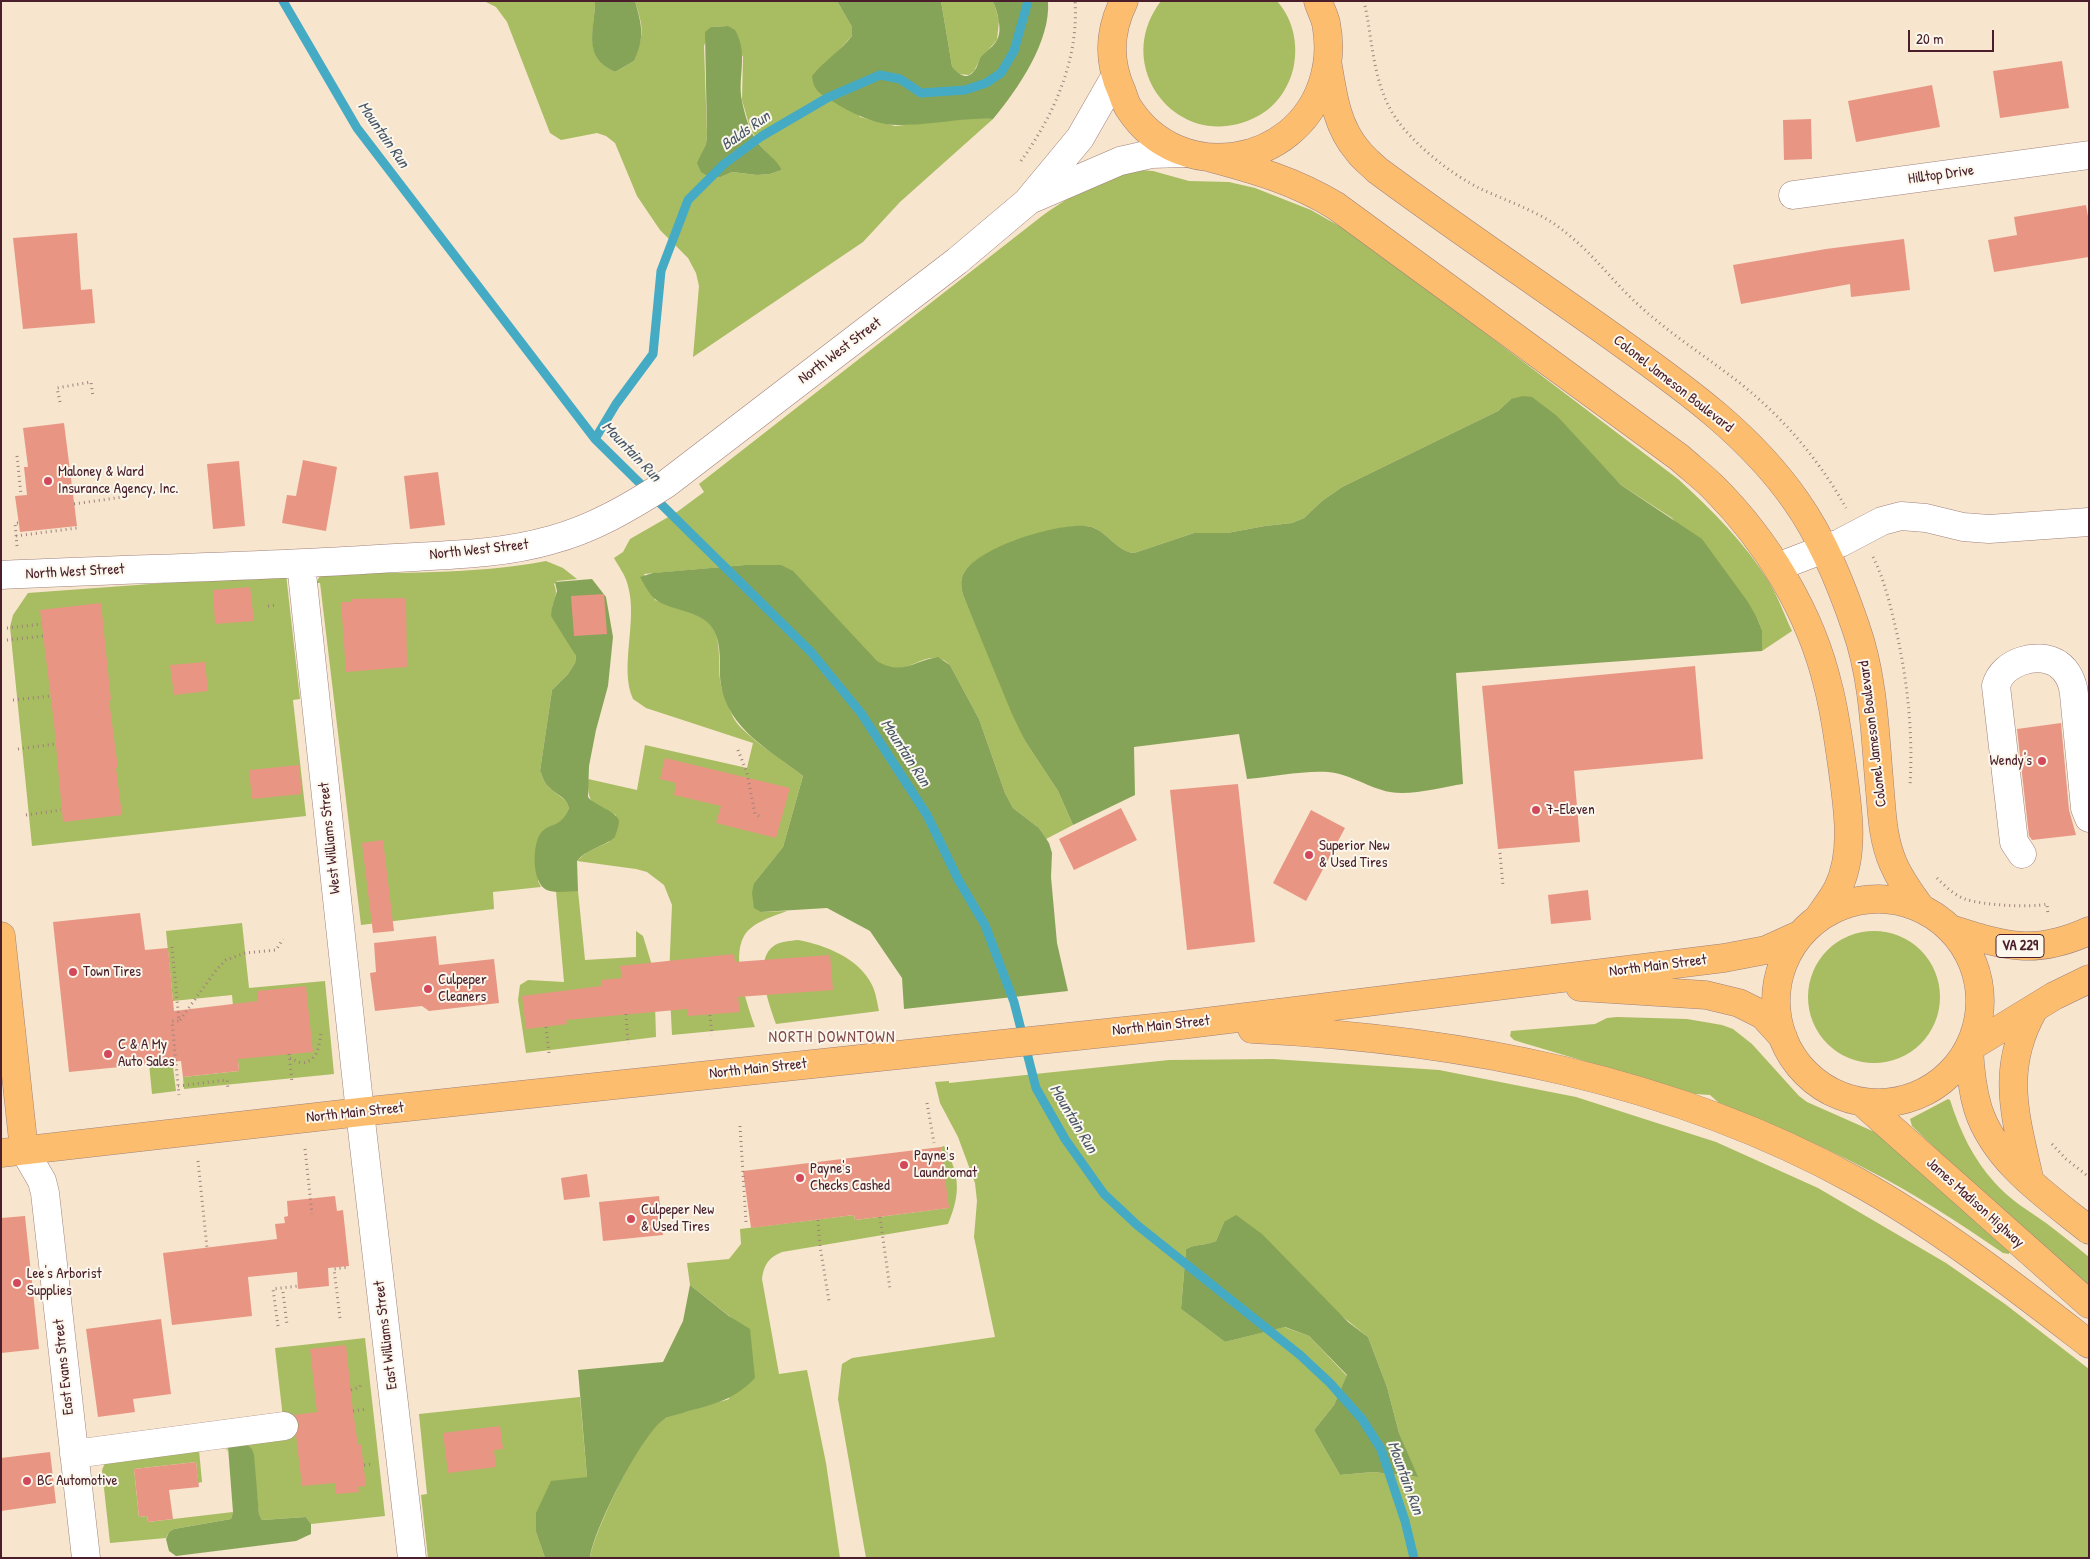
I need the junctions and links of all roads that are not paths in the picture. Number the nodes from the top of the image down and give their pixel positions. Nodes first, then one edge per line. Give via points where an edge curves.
1 (1118, 6) edge
2 (1324, 8) edge
3 (1328, 66) junction
4 (1115, 77) junction
5 (1185, 153) junction
6 (2089, 155) edge
7 (1211, 158) junction
8 (1793, 195) dead end
9 (1026, 202) junction
10 (2089, 522) edge
11 (1824, 549) junction
12 (300, 564) junction
13 (1777, 568) junction
14 (1, 575) edge
15 (2089, 818) edge
16 (2022, 854) dead end
17 (1921, 908) junction
18 (1819, 917) junction
19 (1952, 929) junction
20 (2089, 931) edge
21 (1799, 935) junction
22 (1, 936) edge
23 (2089, 979) edge
24 (1514, 983) junction
25 (2034, 1009) junction
26 (5, 1023) edge
27 (1181, 1025) junction
28 (1783, 1036) junction
29 (1969, 1048) junction
30 (1862, 1102) junction
31 (360, 1112) junction
32 (13, 1152) edge
33 (2030, 1182) junction
34 (2089, 1230) edge
35 (2089, 1304) edge
36 (2089, 1344) edge
37 (284, 1426) dead end
38 (74, 1454) junction
39 (86, 1558) edge
40 (412, 1558) edge

1 - 4 main road via 1112,37
2 - 3 main road via 1329,44
3 - 7 main road via 1318,98 1300,124 1274,144 1244,156
3 - 11 main road, Colonel Jameson Boulevard via 1337,115 1357,151 1417,200 1528,275 1701,402 1770,467 1796,501
4 - 5 main road via 1130,110 1154,136
4 - 9 street, North West Street via 1080,138
5 - 7 main road
5 - 9 street, North West Street via 1151,154 1120,161
6 - 8 street, Hilltop Drive
7 - 13 main road via 1294,183 1336,206 1680,458 1743,520
9 - 12 street, North West Street via 957,261 666,484 623,510 575,533 519,548
10 - 11 street via 1989,530 1901,516 1870,526
11 - 13 street
11 - 17 main road, Colonel Jameson Boulevard via 1858,632 1868,676 1884,834 1903,885
12 - 14 street, North West Street
12 - 31 street, West Williams Street
13 - 18 main road via 1799,608 1828,685 1844,786 1849,842 1845,866 1838,888
15 - 16 street via 2085,808 2071,681 2053,662 2037,660 2014,664 2002,672 1996,686 2014,842
17 - 18 main road, North Main Street via 1874,898 1852,901
17 - 19 main road, North Main Street
18 - 21 main road, North Main Street
19 - 20 main road, North Main Street / VA 229 via 2000,944 2020,946 2050,945
19 - 29 main road, North Main Street via 1975,965 1980,986 1978,1028
21 - 24 main road, North Main Street via 1766,950 1724,958
21 - 28 main road, North Main Street via 1787,953 1777,987 1777,1016
22 - 26 main road
23 - 25 main road, North Main Street
24 - 27 main road, North Main Street
24 - 28 main road, North Main Street via 1706,996 1739,1004 1763,1015
25 - 29 main road, North Main Street
25 - 33 main road via 2019,1041 2013,1083 2015,1117
26 - 32 main road
27 - 31 main road, North Main Street
27 - 36 main road via 1299,1031 1447,1047 1557,1067 1661,1096 1779,1142 1857,1181 1974,1257
28 - 30 main road, North Main Street via 1805,1073 1841,1096
29 - 30 main road, North Main Street via 1943,1081 1925,1092 1883,1104
29 - 33 main road via 1971,1079 1984,1125 2000,1151
30 - 35 main road, James Madison Highway
31 - 32 main road, North Main Street
31 - 40 street, East Williams Street
32 - 38 street, East Evans Street via 42,1181 45,1193
33 - 34 main road
37 - 38 street
38 - 39 street, East Evans Street

